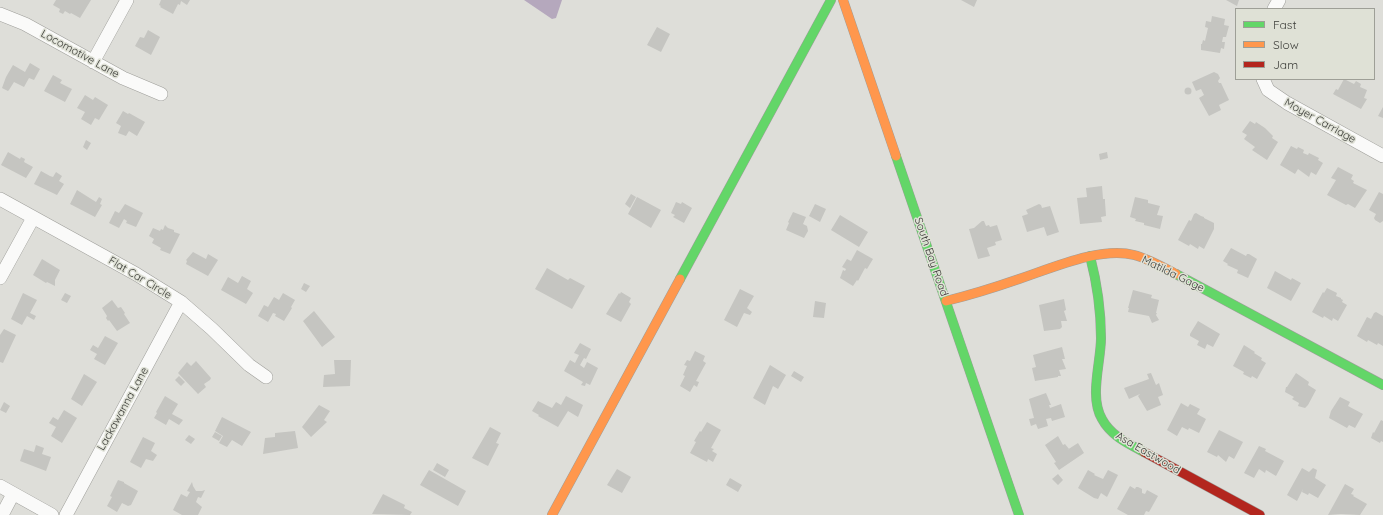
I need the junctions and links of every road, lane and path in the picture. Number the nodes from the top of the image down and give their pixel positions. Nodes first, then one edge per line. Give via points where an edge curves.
1 (127, 0) edge
2 (831, 0) edge
3 (844, 0) edge
4 (0, 14) edge
5 (93, 62) junction
6 (1263, 80) edge
7 (161, 94) dead end
8 (1383, 156) edge
9 (0, 200) edge
10 (33, 218) junction
11 (1090, 256) junction
12 (0, 278) edge
13 (946, 301) junction
14 (181, 302) junction
15 (266, 377) dead end
16 (1383, 385) edge
17 (0, 486) edge
18 (13, 494) junction
19 (2, 515) edge
20 (52, 515) edge
21 (66, 515) edge
22 (552, 515) edge
23 (1018, 515) edge
24 (1260, 515) edge

1 - 5 street
2 - 22 street
3 - 13 street, South Bay Road
4 - 5 street, Locomotive Lane via 25,24
5 - 7 street, Locomotive Lane
6 - 8 street, Moyer Carriage via 1268,90 1287,103
9 - 10 street, Flat Car Circle
10 - 12 street
10 - 14 street, Flat Car Circle via 136,274
11 - 13 street, Matilda Gage
11 - 16 street, Matilda Gage via 1110,253 1134,255 1157,264
11 - 24 street, Asa Eastwood via 1100,306 1101,349 1096,399 1101,420 1120,439
13 - 23 street, South Bay Road
14 - 15 street, Flat Car Circle via 248,365
14 - 21 street, Lackawanna Lane
17 - 18 street
18 - 19 street
18 - 20 street

